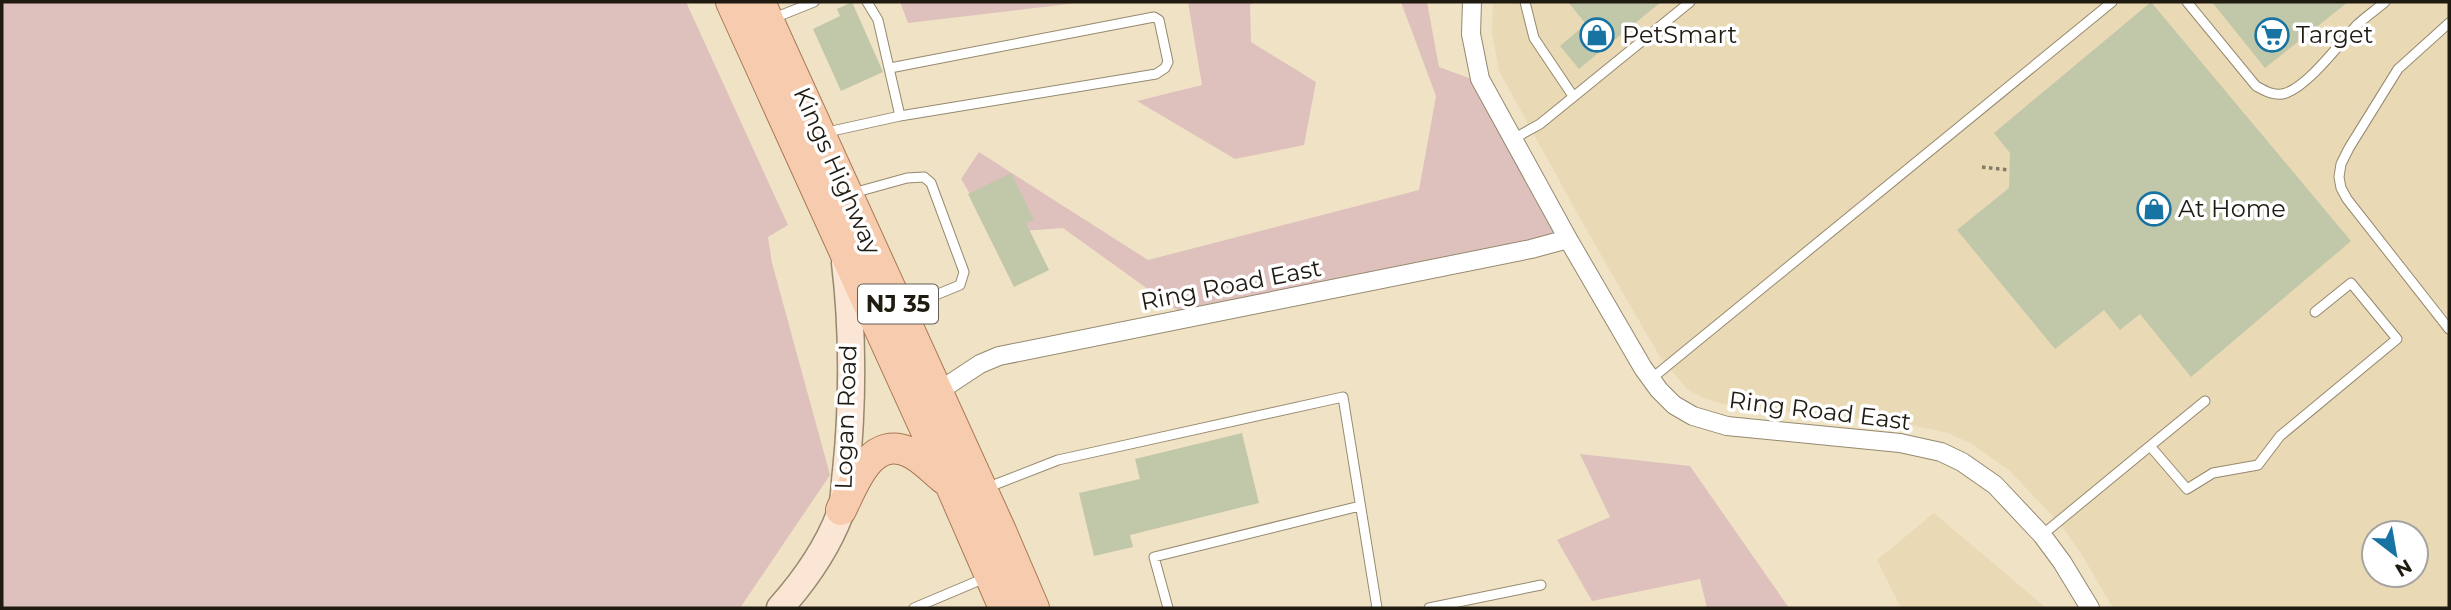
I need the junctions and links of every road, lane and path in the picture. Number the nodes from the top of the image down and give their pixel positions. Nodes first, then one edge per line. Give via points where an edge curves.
1 (731, 2) edge
2 (814, 2) edge
3 (867, 2) edge
4 (1472, 2) edge
5 (1525, 2) edge
6 (1690, 2) edge
7 (2112, 2) edge
8 (2187, 2) edge
9 (2385, 2) edge
10 (764, 11) edge
11 (2449, 23) edge
12 (890, 68) junction
13 (1573, 96) junction
14 (900, 116) junction
15 (821, 133) junction
16 (1513, 139) junction
17 (1982, 167) dead end
18 (2010, 170) dead end
19 (848, 195) junction
20 (1568, 239) junction
21 (844, 251) junction
22 (900, 310) junction
23 (2315, 312) dead end
24 (2449, 329) edge
25 (1651, 379) junction
26 (926, 399) junction
27 (2205, 401) dead end
28 (2150, 446) junction
29 (950, 484) junction
30 (982, 490) junction
31 (1360, 506) junction
32 (841, 510) junction
33 (2042, 535) junction
34 (990, 576) junction
35 (1541, 585) dead end
36 (789, 602) edge
37 (927, 605) edge
38 (1457, 606) edge
39 (914, 608) edge
40 (1004, 608) edge
41 (1034, 608) edge
42 (1168, 608) edge
43 (1377, 608) edge
44 (1429, 608) edge
45 (2090, 608) edge

1 - 21 main road, Kings Highway / NJ 35
2 - 10 lane
3 - 12 lane via 878,20
4 - 16 street, Ring Road East via 1471,34 1480,79
5 - 13 lane via 1534,38
6 - 13 lane
7 - 25 lane
8 - 9 lane via 2256,86 2283,94 2295,89 2357,24
10 - 15 main road, Kings Highway / NJ 35
11 - 24 lane via 2398,69 2349,148 2339,177 2347,199
12 - 14 lane
12 - 14 lane via 1153,17 1158,20 1168,62 1156,74
13 - 16 lane via 1540,124
14 - 15 lane
15 - 19 main road, Kings Highway / NJ 35
16 - 20 street, Ring Road East
17 - 18 path
19 - 22 main road, Kings Highway / NJ 35
19 - 22 lane via 907,178 924,177 932,183 964,272 960,285
20 - 25 street, Ring Road East
20 - 26 street, Ring Road East via 999,356
21 - 26 main road, Kings Highway / NJ 35
21 - 32 street, Logan Road via 850,340 848,450
22 - 26 main road, Kings Highway / NJ 35
23 - 28 lane via 2351,283 2397,339 2280,436 2258,465 2213,474 2187,489
25 - 33 street, Ring Road East via 1674,405 1714,423 1900,443 1941,452 1995,485
26 - 29 main road, Kings Highway / NJ 35
26 - 30 main road, Kings Highway / NJ 35
27 - 28 lane
28 - 33 lane
29 - 32 main road via 911,452 887,449 867,460
29 - 34 main road, Kings Highway / NJ 35
30 - 31 lane via 1058,460 1343,397
30 - 41 main road, Kings Highway / NJ 35
31 - 42 lane via 1154,557
31 - 43 lane
32 - 36 street, Logan Road via 831,535
33 - 45 street, Ring Road East
34 - 37 lane
34 - 40 main road, Kings Highway / NJ 35
35 - 38 lane
37 - 39 lane
38 - 44 lane

